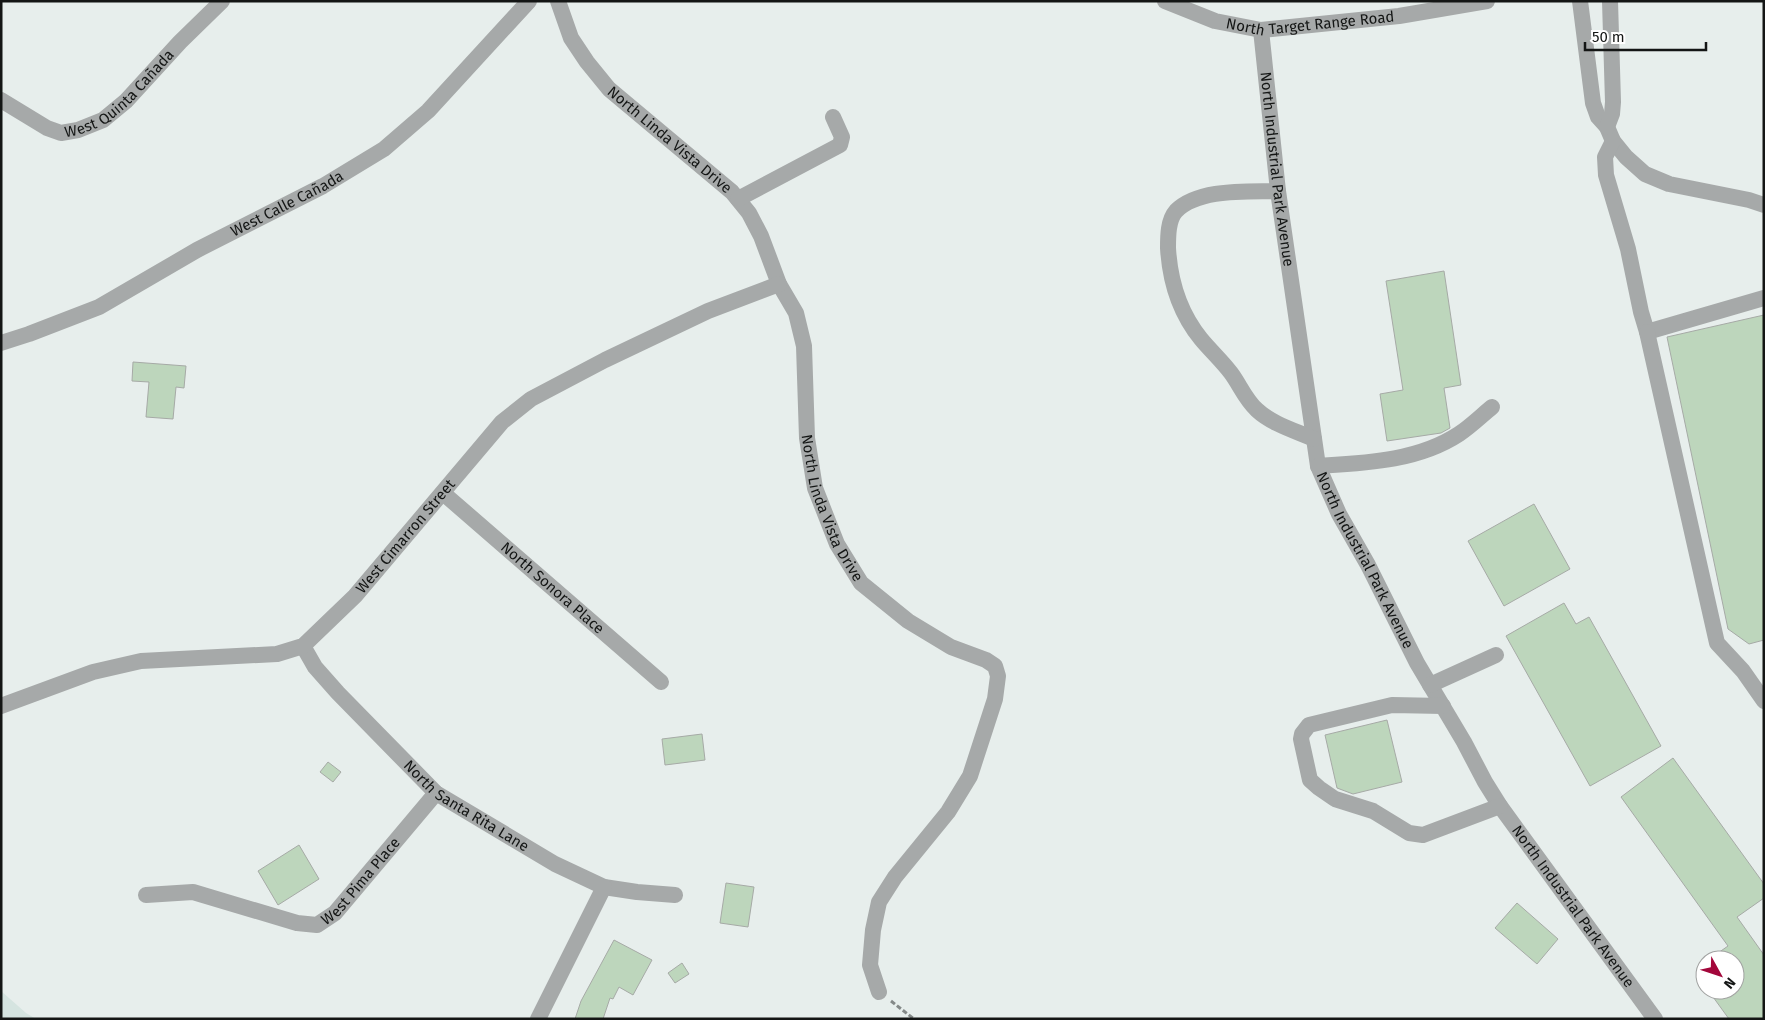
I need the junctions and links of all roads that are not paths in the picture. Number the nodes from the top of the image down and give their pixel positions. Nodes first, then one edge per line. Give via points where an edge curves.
1 (222, 1) edge
2 (529, 1) edge
3 (558, 1) edge
4 (1165, 1) edge
5 (1487, 1) edge
6 (1580, 1) edge
7 (1610, 1) edge
8 (1261, 30) junction
9 (1, 100) edge
10 (833, 117) dead end
11 (1610, 134) junction
12 (1278, 191) junction
13 (738, 199) junction
14 (1764, 205) edge
15 (779, 284) junction
16 (1764, 298) edge
17 (1647, 332) junction
18 (1, 343) edge
19 (1492, 407) dead end
20 (1314, 439) junction
21 (1318, 466) junction
22 (443, 493) junction
23 (303, 646) junction
24 (1496, 655) dead end
25 (661, 682) dead end
26 (1430, 685) junction
27 (1764, 701) edge
28 (1, 706) edge
29 (1443, 706) junction
30 (436, 793) junction
31 (1500, 806) junction
32 (604, 887) junction
33 (146, 895) dead end
34 (675, 895) dead end
35 (879, 992) road end
36 (538, 1019) edge
37 (1655, 1019) edge

1 - 9 street, West Quinta Cañada via 126,101 103,120 61,133 46,128
2 - 18 street, West Calle Cañada via 428,110 384,149 323,186 197,250 99,307
3 - 13 street, North Linda Vista Drive via 571,38 609,89
4 - 8 street, North Target Range Road via 1215,22
5 - 8 street, North Target Range Road via 1400,16
6 - 11 street via 1593,103
7 - 11 street
8 - 12 street, North Industrial Park Avenue
10 - 13 street via 842,137 840,145
11 - 14 street via 1626,157 1644,174 1669,184
11 - 17 street via 1605,157 1606,175 1628,248
12 - 20 street, North Industrial Park Avenue
12 - 20 street via 1226,193 1190,201 1175,212 1168,232 1169,267 1176,298 1188,320 1245,397 1257,411 1273,421
13 - 15 street, North Linda Vista Drive via 761,236
15 - 22 street, West Cimarron Street via 708,311 531,399 502,422
15 - 35 street, North Linda Vista Drive via 796,313 804,346 807,438 815,488 837,544 861,583 908,621 951,647 995,666 998,676 995,700 970,776 948,812 895,877 879,902 870,965
16 - 17 street
17 - 27 street via 1717,643 1743,671
19 - 21 street via 1459,434 1432,448 1388,460
20 - 21 street, North Industrial Park Avenue
21 - 26 street, North Industrial Park Avenue via 1339,514
22 - 23 street, West Cimarron Street via 355,596
22 - 25 street, North Sonora Place
23 - 28 street, West Cimarron Street via 277,654 141,662 93,672
23 - 30 street, North Santa Rita Lane via 338,693
24 - 26 street
26 - 29 street, North Industrial Park Avenue
29 - 31 street, North Industrial Park Avenue
29 - 31 street via 1392,705 1309,725 1301,739 1310,780 1335,799 1373,811 1409,833 1423,835
30 - 32 street, North Santa Rita Lane via 554,864
30 - 33 street, West Pima Place via 335,913 317,925 297,923 193,892
31 - 37 street, North Industrial Park Avenue
32 - 34 street, North Santa Rita Lane
32 - 36 street

